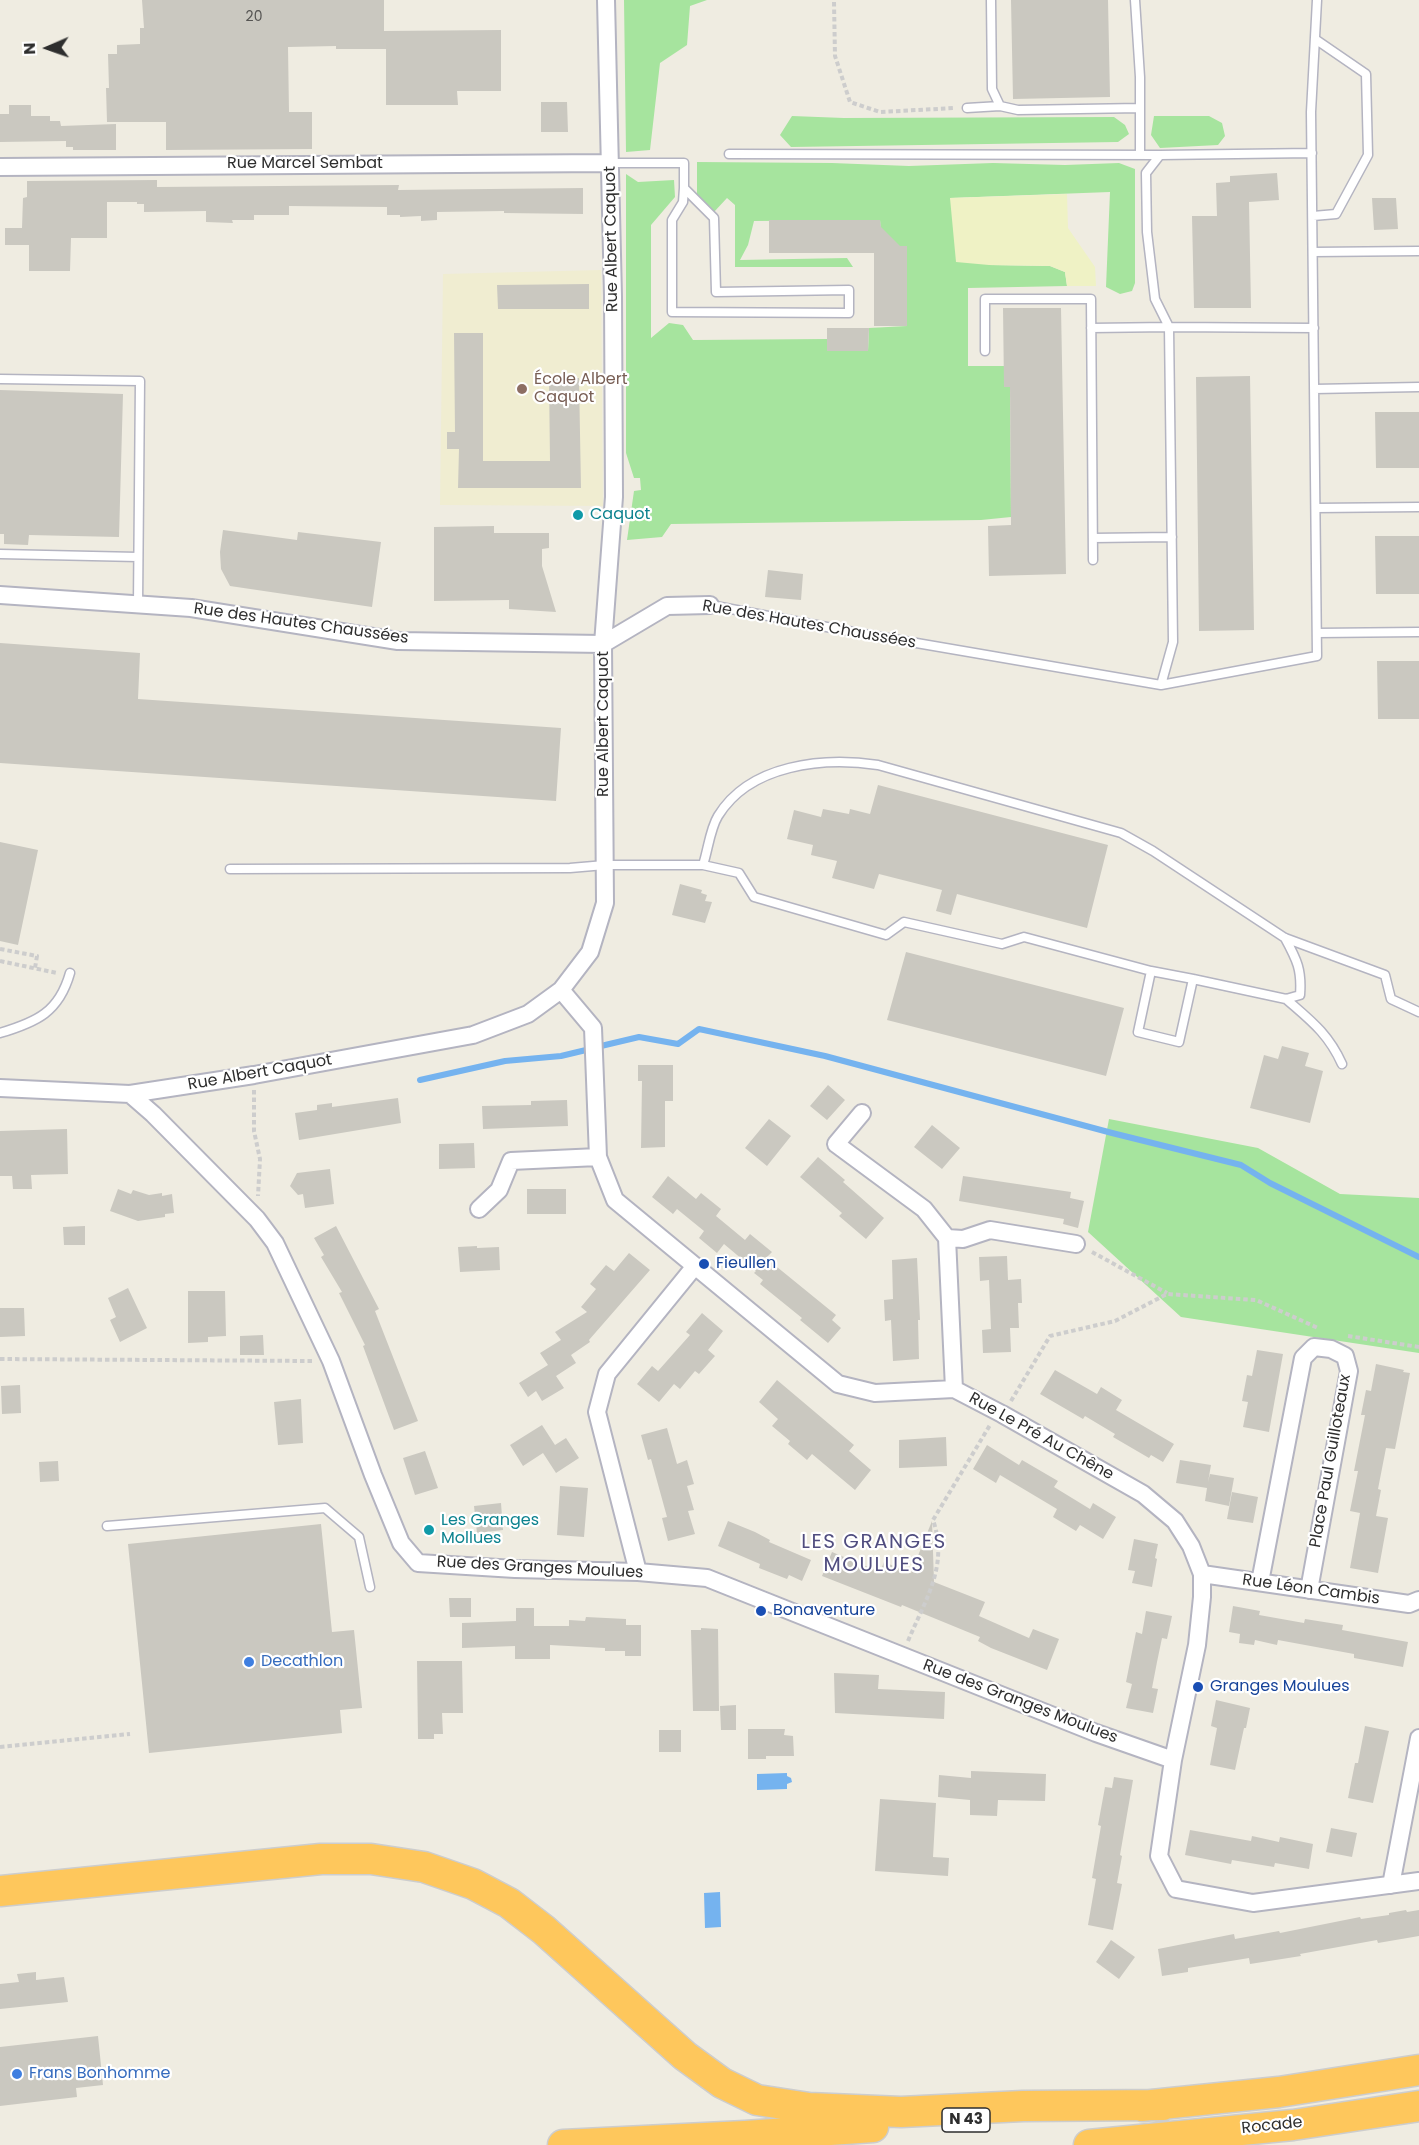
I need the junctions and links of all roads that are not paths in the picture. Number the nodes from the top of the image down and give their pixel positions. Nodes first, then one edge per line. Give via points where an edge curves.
1 (606, 0) edge
2 (991, 0) edge
3 (1136, 0) edge
4 (1317, 0) edge
5 (1315, 39) junction
6 (1000, 106) junction
7 (967, 108) road end
8 (1140, 108) junction
9 (729, 153) dead end
10 (1312, 153) junction
11 (1140, 155) junction
12 (1160, 155) junction
13 (610, 163) junction
14 (0, 167) edge
15 (684, 188) junction
16 (1313, 216) junction
17 (1419, 250) edge
18 (1313, 252) junction
19 (1169, 327) junction
20 (1091, 328) junction
21 (1314, 328) junction
22 (985, 351) dead end
23 (0, 379) edge
24 (1419, 387) edge
25 (1314, 389) junction
26 (1419, 507) edge
27 (1316, 508) junction
28 (1172, 537) junction
29 (1093, 538) junction
30 (0, 554) edge
31 (138, 557) junction
32 (1093, 560) dead end
33 (0, 595) edge
34 (138, 604) junction
35 (710, 605) joint
36 (1419, 632) edge
37 (1317, 633) junction
38 (603, 644) junction
39 (1161, 685) junction
40 (605, 864) junction
41 (703, 865) junction
42 (230, 868) dead end
43 (1285, 938) junction
44 (1151, 971) junction
45 (70, 973) road end
46 (1193, 979) junction
47 (561, 990) junction
48 (1286, 999) junction
49 (1419, 1012) edge
50 (0, 1033) edge
51 (1342, 1064) dead end
52 (0, 1088) edge
53 (130, 1094) junction
54 (862, 1113) dead end
55 (598, 1157) junction
56 (479, 1209) dead end
57 (947, 1238) junction
58 (1076, 1244) road end
59 (695, 1266) junction
60 (954, 1389) junction
61 (107, 1526) dead end
62 (638, 1572) junction
63 (1202, 1574) junction
64 (1260, 1582) junction
65 (370, 1587) dead end
66 (1309, 1590) junction
67 (1419, 1600) edge
68 (1419, 1738) edge
69 (1173, 1760) junction
70 (1419, 1881) edge
71 (1391, 1886) junction
72 (0, 1891) edge
73 (1419, 2070) edge
74 (1163, 2104) junction
75 (1419, 2106) edge
76 (563, 2145) edge
77 (1089, 2145) edge

1 - 13 street, Rue Albert Caquot
2 - 6 lane via 992,89
3 - 8 lane
4 - 5 lane
5 - 10 lane
5 - 16 lane via 1366,74 1368,155 1336,214
6 - 7 lane
6 - 8 lane via 1018,110
8 - 11 lane
9 - 11 lane
10 - 12 lane
10 - 16 lane
11 - 12 lane
12 - 19 lane via 1146,173 1147,232 1155,299
13 - 14 street, Rue Marcel Sembat
13 - 15 lane via 684,163
13 - 38 street, Rue Albert Caquot via 614,497
15 - 15 lane via 714,218 716,291 849,290 849,314 672,312 672,220 683,202
16 - 18 lane
17 - 18 lane
18 - 21 lane
19 - 20 lane
19 - 21 lane
19 - 28 lane
20 - 22 lane via 1091,299 985,299
20 - 29 lane
21 - 25 lane
23 - 31 lane via 140,381
24 - 25 lane
25 - 27 lane
26 - 27 lane
27 - 37 lane
28 - 29 lane
28 - 39 lane via 1173,642
29 - 32 lane
30 - 31 lane
31 - 34 lane
33 - 34 street, Rue des Hautes Chaussées
34 - 38 street, Rue des Hautes Chaussées via 191,608 398,641
35 - 38 street, Rue des Hautes Chaussées via 667,606
35 - 39 lane, Rue des Hautes Chaussées
36 - 37 lane
37 - 39 lane via 1317,656
38 - 40 street, Rue Albert Caquot
40 - 41 lane
40 - 42 lane via 570,868
40 - 47 street, Rue Albert Caquot via 605,903 590,952
41 - 43 lane via 718,817 742,788 792,768 852,761 1121,833
41 - 44 lane via 739,873 754,897 886,935 904,922 1002,944 1024,937
43 - 48 lane via 1299,963 1301,982 1300,995
43 - 49 lane via 1385,975 1391,999
44 - 46 lane
44 - 46 lane via 1138,1032 1179,1042
45 - 50 lane via 66,989 52,1010 20,1028
46 - 48 lane
47 - 53 street, Rue Albert Caquot via 528,1014 473,1035
47 - 55 street, Rue Le Pré Au Chêne via 592,1028
48 - 51 lane via 1322,1030
52 - 53 street
53 - 62 street, Rue des Granges Moulues via 257,1220 274,1243 331,1361 401,1544 418,1563
54 - 57 street via 836,1144 924,1209
55 - 56 street via 511,1161 499,1190
55 - 59 street, Rue Le Pré Au Chêne via 615,1200
57 - 58 street via 963,1239 990,1230
57 - 60 street
59 - 60 street, Rue Le Pré Au Chêne via 838,1384 875,1393
59 - 62 street via 607,1374 597,1412
60 - 63 street, Rue Le Pré Au Chêne via 1143,1494 1175,1521
61 - 65 lane via 325,1508 359,1537
62 - 69 street, Rue des Granges Moulues via 707,1578
63 - 64 street, Rue Léon Cambis
63 - 69 street, Rue Le Pré Au Chêne via 1197,1645
64 - 66 street, Rue Léon Cambis
64 - 66 street, Place Paul Guilloteaux via 1304,1358 1314,1347 1331,1349 1345,1356 1349,1371
66 - 67 street, Rue Léon Cambis via 1409,1604
68 - 71 street
69 - 71 street, Rue Le Pré Au Chêne via 1159,1856 1176,1889 1253,1903
70 - 71 street
72 - 74 highway via 321,1859 370,1859 424,1867 473,1884 509,1903 685,2056 722,2083 758,2100 808,2108 901,2112
73 - 74 highway, N 43 via 1279,2092
74 - 76 highway, N 43 via 746,2136
75 - 77 highway, Rocade via 1293,2125

